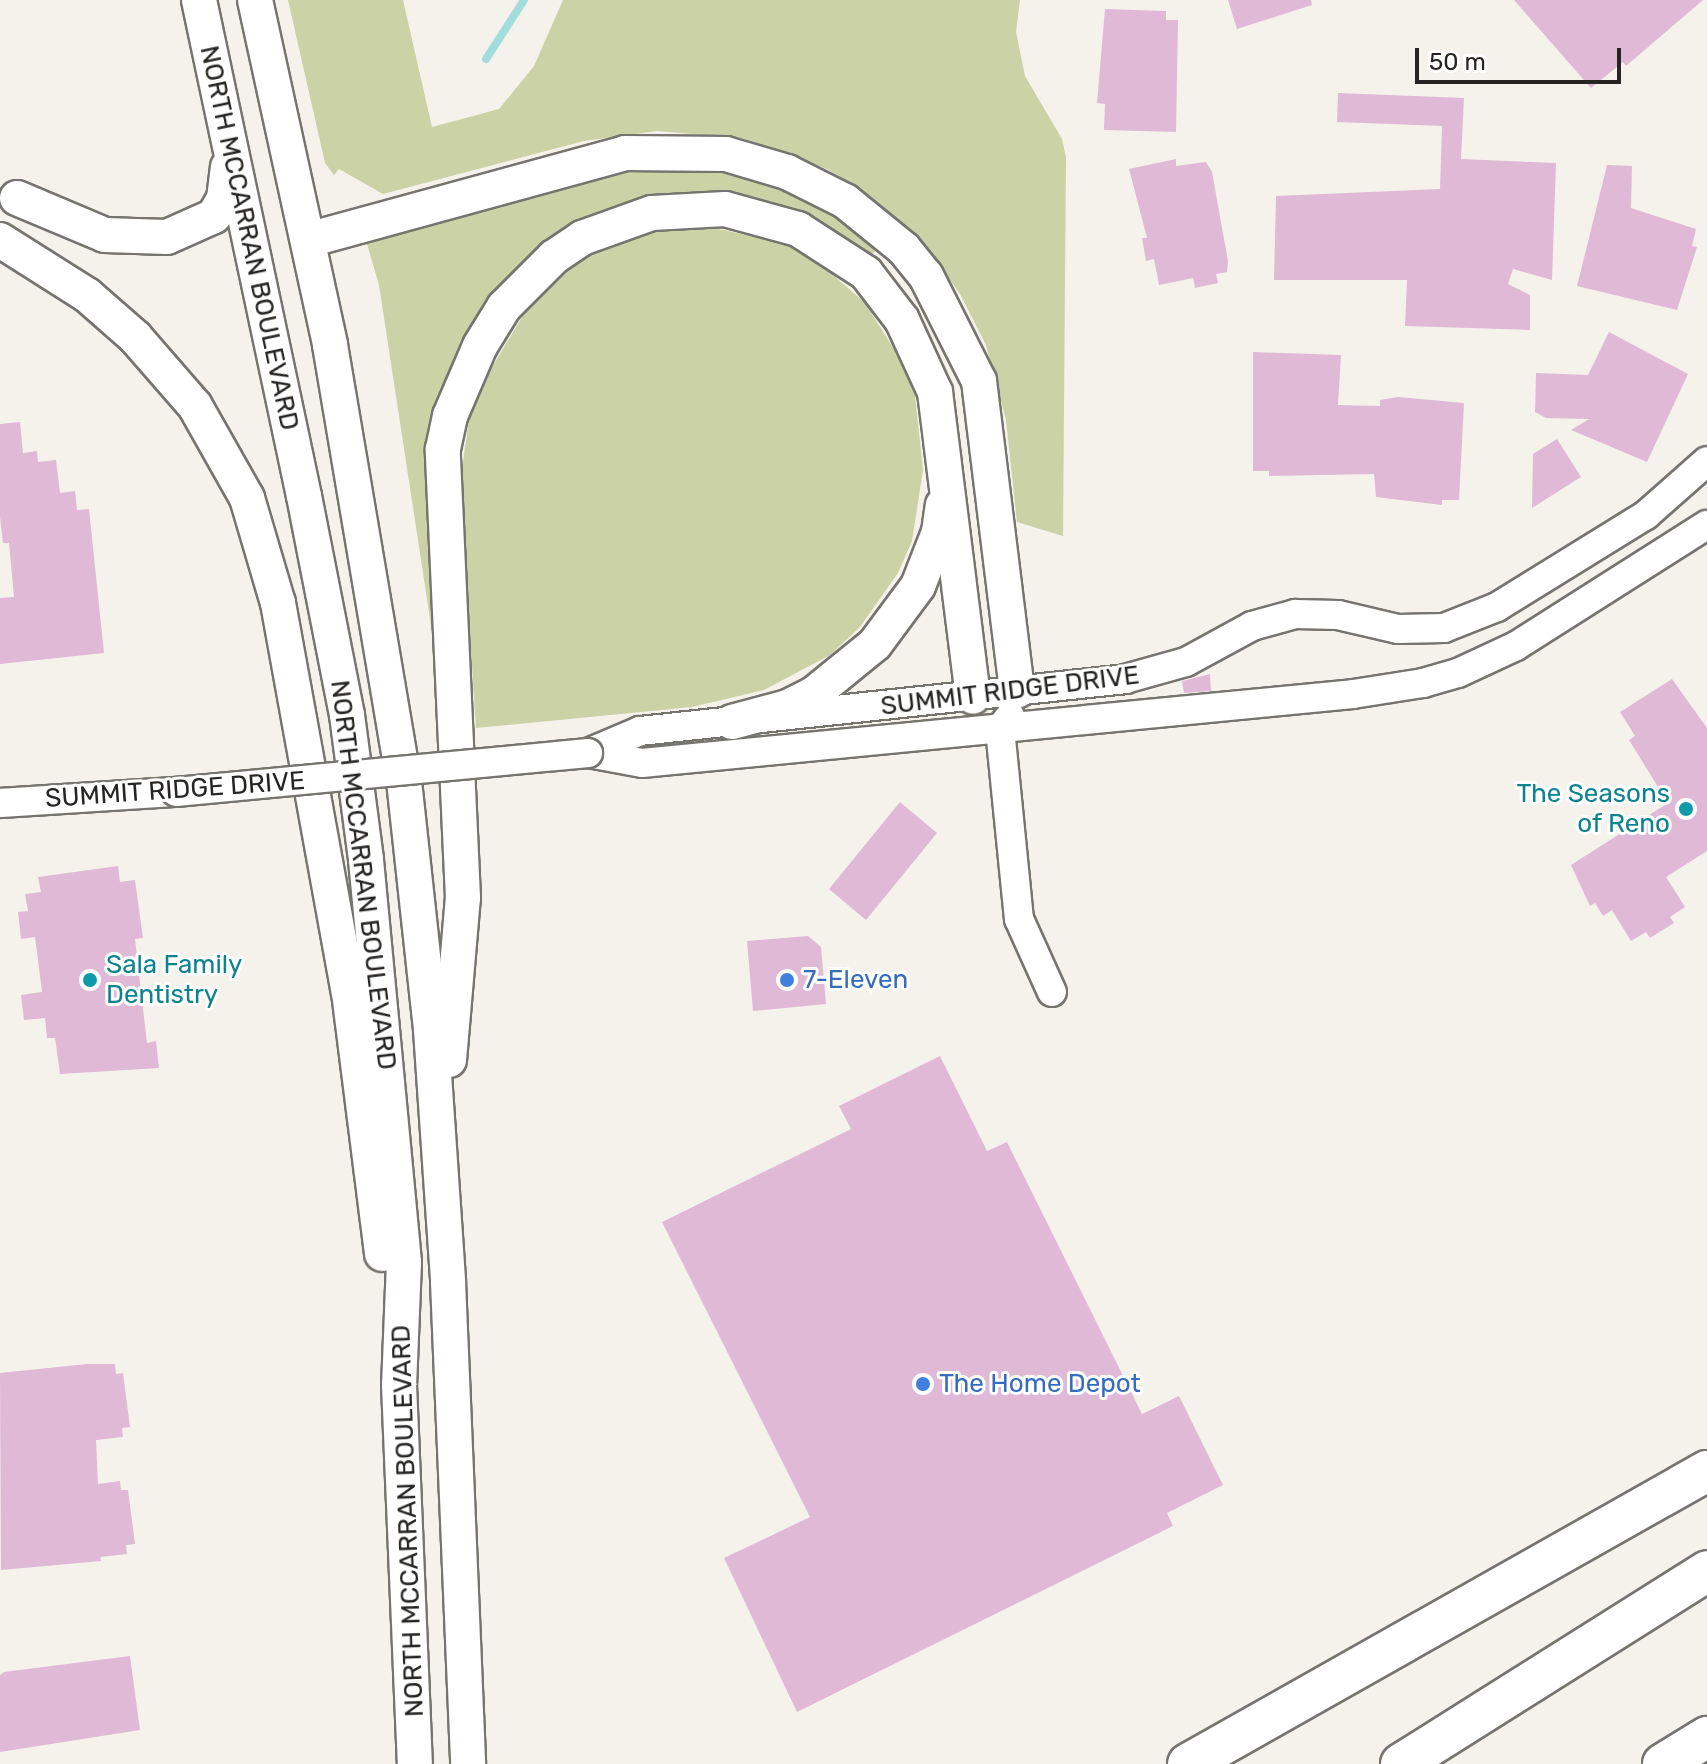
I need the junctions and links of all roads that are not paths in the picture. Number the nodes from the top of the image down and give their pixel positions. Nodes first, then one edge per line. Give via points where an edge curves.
1 (199, 0) edge
2 (255, 0) edge
3 (222, 111) junction
4 (9, 194) edge
5 (0, 240) edge
6 (308, 240) junction
7 (943, 433) junction
8 (1707, 461) edge
9 (1707, 525) edge
10 (1017, 691) junction
11 (973, 697) junction
12 (732, 722) junction
13 (1000, 729) junction
14 (588, 753) junction
15 (0, 803) edge
16 (1052, 992) dead end
17 (440, 1164) junction
18 (399, 1385) junction
19 (1707, 1471) edge
20 (1707, 1571) edge
21 (1707, 1737) edge
22 (415, 1764) edge
23 (468, 1764) edge
24 (1188, 1764) edge
25 (1401, 1764) edge
26 (1663, 1764) edge

1 - 3 main road, NORTH MCCARRAN BOULEVARD
2 - 6 main road, NORTH MCCARRAN BOULEVARD
3 - 4 main road via 229,179 214,216 195,229 138,240 105,235
3 - 18 main road, NORTH MCCARRAN BOULEVARD via 347,715 398,1176 404,1262
5 - 18 main road via 87,295 166,369 225,454 267,552 349,992
6 - 10 main road via 625,153 726,154 787,172 845,201 904,249 926,276 979,381
6 - 17 main road, NORTH MCCARRAN BOULEVARD via 386,654 431,1030
7 - 11 main road
7 - 12 main road via 939,532 918,586 899,615 875,644 815,693 788,707
7 - 17 main road via 935,392 919,353 884,292 835,249 760,216 689,208 615,224 554,257 504,307 461,386 443,449 463,898
8 - 10 street, SUMMIT RIDGE DRIVE via 1646,515 1469,621 1409,630 1338,615 1295,614 1252,626 1208,652 1155,672
9 - 13 street, SUMMIT RIDGE DRIVE via 1516,646 1458,673 1353,694
10 - 11 street, SUMMIT RIDGE DRIVE
10 - 13 street via 1012,714
11 - 12 street, SUMMIT RIDGE DRIVE
11 - 13 street via 982,715
12 - 14 street, SUMMIT RIDGE DRIVE via 640,731
13 - 14 street, SUMMIT RIDGE DRIVE via 642,763
13 - 16 street via 1019,919
14 - 15 street, SUMMIT RIDGE DRIVE, bridge
17 - 23 main road, NORTH MCCARRAN BOULEVARD
18 - 22 main road, NORTH MCCARRAN BOULEVARD
19 - 24 highway
20 - 25 highway
21 - 26 highway

